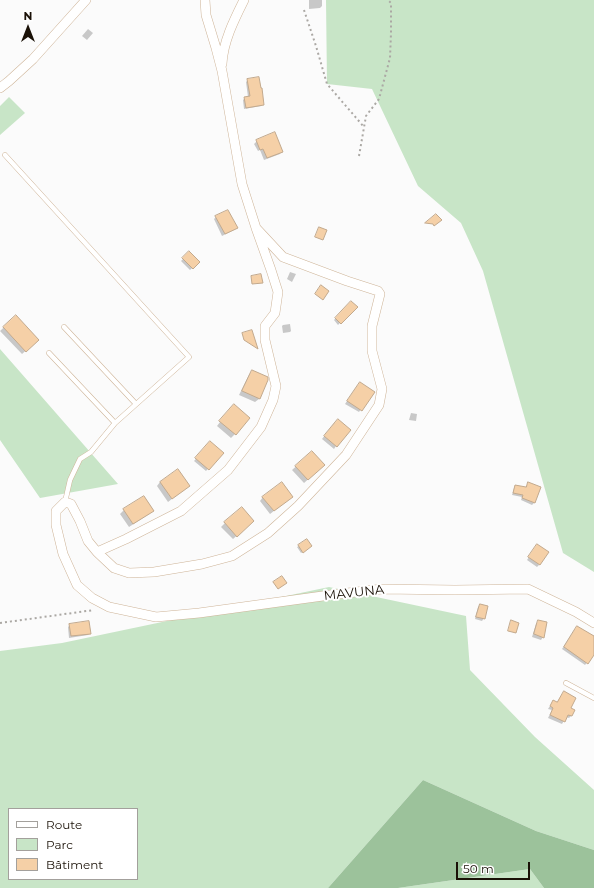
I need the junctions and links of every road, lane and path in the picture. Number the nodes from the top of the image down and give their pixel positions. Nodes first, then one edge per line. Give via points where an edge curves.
1 (86, 0) edge
2 (205, 0) edge
3 (244, 0) edge
4 (388, 0) edge
5 (304, 10) dead end
6 (222, 71) junction
7 (0, 88) edge
8 (364, 127) junction
9 (5, 155) dead end
10 (359, 156) dead end
11 (256, 228) junction
12 (64, 327) dead end
13 (50, 353) dead end
14 (136, 404) junction
15 (115, 423) junction
16 (65, 502) junction
17 (97, 552) junction
18 (109, 607) junction
19 (0, 623) edge
20 (594, 623) edge
21 (566, 683) dead end
22 (594, 698) edge

1 - 7 street via 33,59
2 - 6 street via 206,15
3 - 6 street via 222,55
4 - 8 path via 391,2 390,58 379,99 366,116
5 - 8 path via 327,84
6 - 11 street via 242,184
8 - 10 path
9 - 14 lane via 189,357
11 - 17 street via 278,292 275,313 265,326 265,340 276,386 261,427 228,470 182,511
11 - 17 street via 283,257 379,292 372,326 372,351 382,389 379,406 346,455 298,506 268,533 232,556 154,572 129,573 114,568
12 - 14 lane
13 - 15 lane
14 - 15 lane
15 - 16 lane via 90,452 80,459 70,480
16 - 17 street via 71,504 88,541
16 - 18 street, MAVUNA via 56,511 62,554 77,585 92,598
18 - 19 path
18 - 20 street, MAVUNA via 156,617 382,588 528,589
21 - 22 lane

